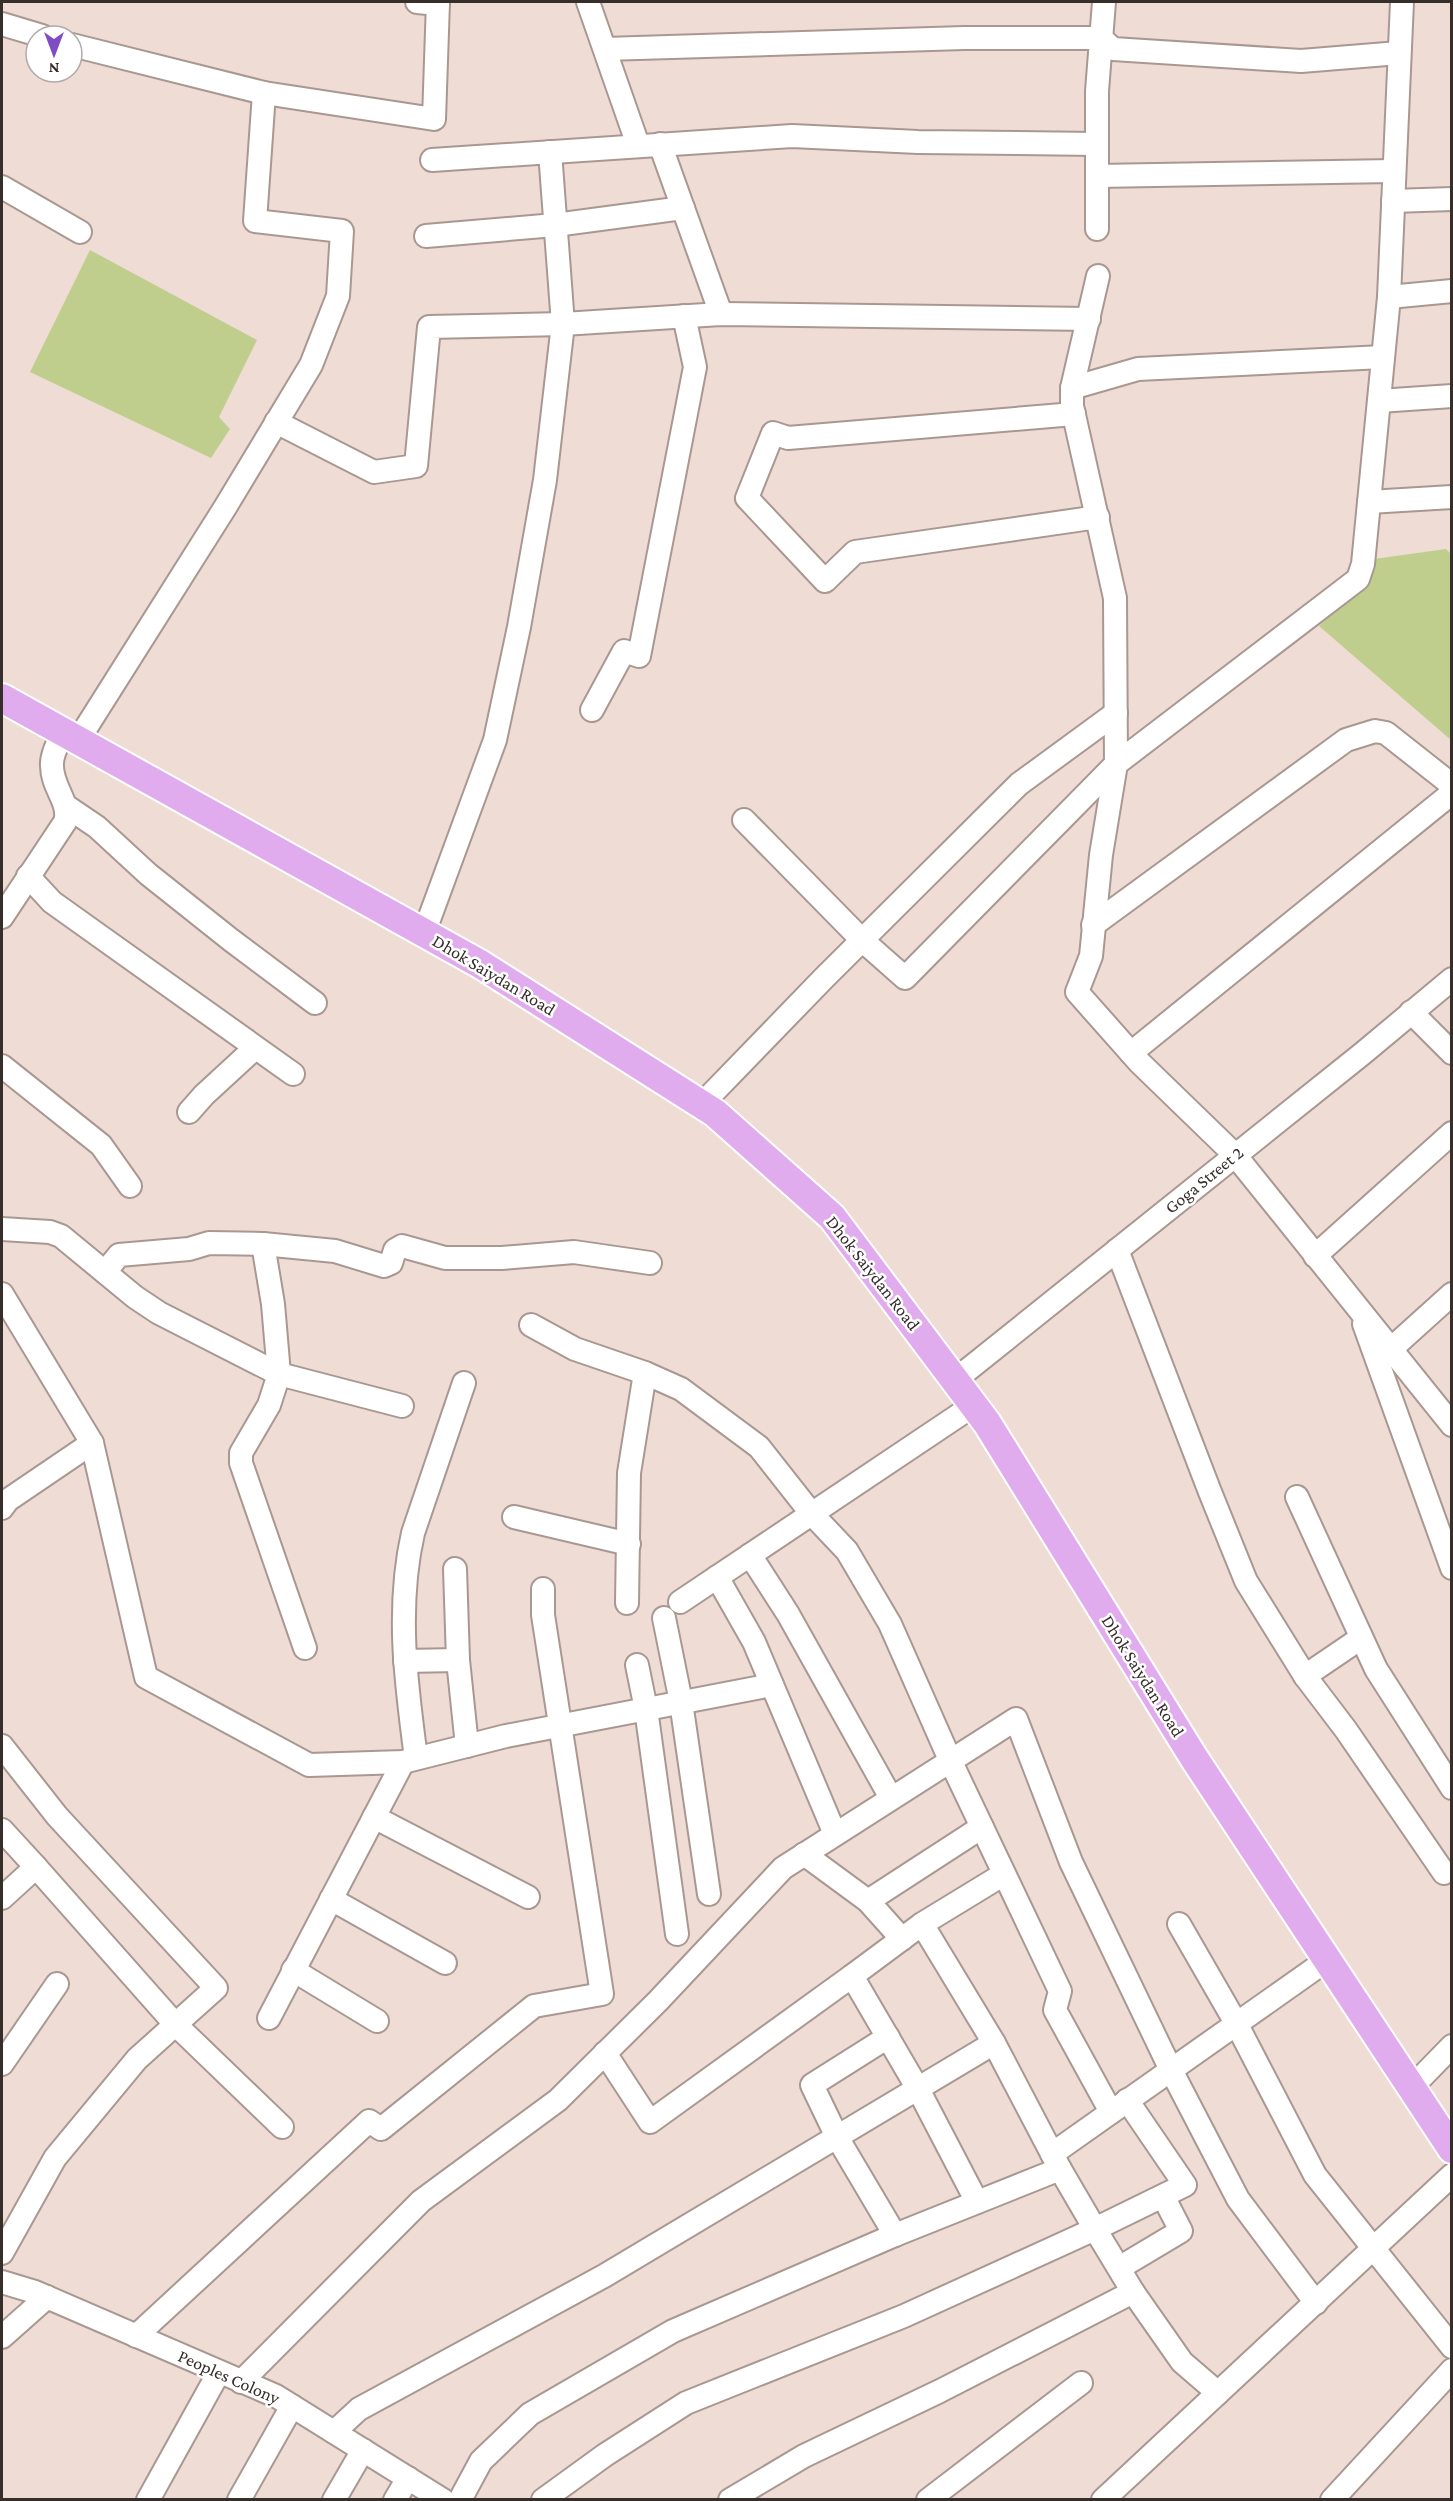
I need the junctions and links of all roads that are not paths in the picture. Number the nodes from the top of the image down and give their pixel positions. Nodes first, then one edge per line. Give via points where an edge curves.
1 (431, 2) edge
2 (588, 2) edge
3 (1104, 2) edge
4 (1402, 2) edge
5 (2, 24) edge
6 (24, 31) edge
7 (1101, 38) junction
8 (84, 48) edge
9 (605, 49) junction
10 (1399, 53) junction
11 (264, 93) junction
12 (1097, 144) junction
13 (649, 145) junction
14 (550, 152) junction
15 (432, 160) dead end
16 (1394, 171) junction
17 (1097, 176) junction
18 (2, 187) edge
19 (1452, 199) edge
20 (1393, 201) junction
21 (683, 208) junction
22 (555, 225) junction
23 (1097, 229) dead end
24 (80, 232) dead end
25 (426, 237) dead end
26 (1098, 276) dead end
27 (1452, 291) edge
28 (1389, 297) junction
29 (722, 314) junction
30 (684, 316) junction
31 (1089, 319) junction
32 (562, 324) junction
33 (1383, 357) junction
34 (1072, 388) junction
35 (1452, 396) edge
36 (1379, 401) junction
37 (1074, 414) junction
38 (276, 422) junction
39 (1452, 497) edge
40 (1369, 502) junction
41 (1098, 517) junction
42 (2, 698) edge
43 (592, 710) dead end
44 (1116, 713) junction
45 (70, 738) junction
46 (1116, 764) junction
47 (1452, 785) edge
48 (1452, 793) edge
49 (66, 806) junction
50 (744, 820) dead end
51 (28, 876) junction
52 (2, 917) edge
53 (1093, 925) junction
54 (424, 933) junction
55 (862, 940) junction
56 (1452, 979) edge
57 (315, 1003) dead end
58 (1411, 1012) junction
59 (255, 1048) junction
60 (1131, 1053) junction
61 (1452, 1053) edge
62 (2, 1066) edge
63 (293, 1074) dead end
64 (701, 1105) junction
65 (189, 1112) dead end
66 (1452, 1133) edge
67 (1235, 1155) junction
68 (130, 1186) dead end
69 (2, 1229) edge
70 (262, 1244) junction
71 (1117, 1250) junction
72 (1315, 1257) junction
73 (650, 1263) dead end
74 (105, 1272) junction
75 (2, 1294) edge
76 (1452, 1294) edge
77 (1359, 1311) junction
78 (531, 1325) dead end
79 (1391, 1349) junction
80 (645, 1372) junction
81 (279, 1374) junction
82 (955, 1380) junction
83 (464, 1383) dead end
84 (974, 1405) junction
85 (402, 1406) dead end
86 (1452, 1425) edge
87 (92, 1443) junction
88 (1297, 1497) dead end
89 (2, 1508) edge
90 (812, 1514) junction
91 (514, 1517) dead end
92 (629, 1544) junction
93 (750, 1555) junction
94 (455, 1569) dead end
95 (1452, 1569) edge
96 (717, 1577) junction
97 (543, 1589) dead end
98 (627, 1602) dead end
99 (680, 1602) dead end
100 (664, 1618) dead end
101 (1361, 1638) junction
102 (305, 1648) dead end
103 (458, 1660) junction
104 (405, 1661) junction
105 (637, 1665) dead end
106 (1305, 1676) junction
107 (772, 1685) junction
108 (681, 1702) junction
109 (646, 1709) junction
110 (561, 1725) junction
111 (2, 1746) edge
112 (467, 1746) junction
113 (410, 1760) junction
114 (951, 1762) junction
115 (1452, 1788) edge
116 (891, 1798) junction
117 (374, 1817) junction
118 (982, 1827) junction
119 (2, 1830) edge
120 (835, 1834) junction
121 (804, 1854) junction
122 (36, 1867) junction
123 (1444, 1873) dead end
124 (1004, 1874) junction
125 (709, 1894) dead end
126 (2, 1898) edge
127 (528, 1898) dead end
128 (331, 1899) junction
129 (868, 1901) junction
130 (922, 1924) junction
131 (1179, 1924) dead end
132 (677, 1934) dead end
133 (902, 1939) junction
134 (1327, 1960) junction
135 (445, 1964) dead end
136 (293, 1970) junction
137 (852, 1976) junction
138 (57, 1984) dead end
139 (269, 2018) dead end
140 (377, 2021) dead end
141 (1236, 2024) junction
142 (175, 2025) junction
143 (888, 2037) junction
144 (994, 2043) junction
145 (1452, 2046) edge
146 (605, 2053) junction
147 (2, 2064) edge
148 (1171, 2070) junction
149 (1411, 2088) junction
150 (918, 2089) junction
151 (1119, 2106) junction
152 (282, 2127) dead end
153 (837, 2137) junction
154 (1452, 2150) edge
155 (1056, 2161) junction
156 (1452, 2175) edge
157 (1163, 2196) junction
158 (977, 2202) junction
159 (1095, 2229) junction
160 (895, 2235) junction
161 (1372, 2250) junction
162 (2, 2253) edge
163 (1119, 2268) junction
164 (2, 2282) edge
165 (1133, 2292) junction
166 (46, 2297) junction
167 (1316, 2303) junction
168 (136, 2336) junction
169 (2, 2337) edge
170 (1452, 2347) edge
171 (1452, 2370) edge
172 (219, 2372) junction
173 (241, 2382) junction
174 (1081, 2383) dead end
175 (1218, 2393) junction
176 (292, 2406) junction
177 (333, 2432) junction
178 (363, 2450) junction
179 (408, 2478) junction
180 (148, 2499) edge
181 (239, 2499) edge
182 (334, 2499) edge
183 (395, 2499) edge
184 (443, 2499) edge
185 (460, 2499) edge
186 (543, 2499) edge
187 (730, 2499) edge
188 (928, 2499) edge
189 (1103, 2499) edge
190 (1332, 2499) edge

1 - 11 street via 434,119
2 - 9 street
3 - 7 street
4 - 10 street
5 - 6 street
7 - 9 street via 964,38
7 - 10 street via 1113,49 1301,61
7 - 12 street
8 - 11 street
9 - 13 street
10 - 16 street
11 - 38 street via 255,220 342,231 338,296 311,365
12 - 13 street via 792,136
12 - 17 street
13 - 14 street
13 - 21 street
14 - 15 street
14 - 22 street
16 - 17 street
16 - 20 street
17 - 23 street
18 - 24 street
19 - 20 street
20 - 28 street
21 - 22 street
21 - 29 street
22 - 25 street
22 - 32 street
26 - 31 street
27 - 28 street
28 - 33 street
29 - 30 street
29 - 31 street
30 - 32 street
30 - 43 street via 695,367 639,656 624,651
31 - 34 street
32 - 38 street via 429,327 416,466 374,472
32 - 54 street via 545,480 495,740
33 - 34 street via 1138,369
33 - 36 street
34 - 37 street
35 - 36 street
36 - 40 street
37 - 41 street
37 - 41 street via 788,438 772,434 747,498 825,581 855,552
38 - 45 street
39 - 40 street
40 - 46 street via 1358,579
41 - 44 street via 1115,598
42 - 45 main road, Dhok Saiydan Road
44 - 46 street
44 - 55 street via 1019,784
45 - 49 street via 51,764 55,786
45 - 54 main road, Dhok Saiydan Road
46 - 53 street
46 - 55 street via 905,978
47 - 53 street via 1386,733 1375,731 1346,740
48 - 60 street
49 - 51 street via 65,822
49 - 57 street
50 - 55 street
51 - 52 street
51 - 59 street via 52,902
53 - 60 street via 1091,956 1077,992
54 - 64 main road, Dhok Saiydan Road via 480,964
55 - 64 street
56 - 58 street, Goga Street 2
58 - 61 street
58 - 67 street, Goga Street 2
59 - 63 street
59 - 65 street
60 - 67 street
62 - 68 street via 101,1145
64 - 82 main road, Dhok Saiydan Road via 715,1113 832,1217
66 - 72 street
67 - 71 street, Goga Street 2
67 - 72 street
69 - 74 street via 61,1236
70 - 73 street via 335,1251 384,1266 391,1263 395,1250 402,1246 445,1258 574,1252
70 - 74 street via 209,1243 189,1249 119,1255
70 - 81 street via 273,1304
71 - 82 street, Goga Street 2
71 - 106 street via 1246,1581
72 - 77 street
74 - 81 street via 159,1313
75 - 87 street
76 - 79 street
77 - 79 street
77 - 95 street
78 - 80 street via 575,1349
79 - 86 street
80 - 90 street via 681,1389 759,1447
80 - 92 street via 629,1473
81 - 85 street
81 - 102 street via 269,1405 241,1453 241,1463
82 - 84 main road, Dhok Saiydan Road
83 - 104 street via 413,1533 408,1558
84 - 90 street
84 - 134 main road, Dhok Saiydan Road via 1194,1758
87 - 89 street
87 - 113 street via 146,1677 309,1765
88 - 101 street
90 - 93 street
90 - 114 street via 846,1551 890,1624
91 - 92 street
92 - 98 street
93 - 96 street
93 - 116 street via 788,1614
94 - 103 street
96 - 99 street
96 - 107 street via 754,1642
97 - 110 street via 543,1615
100 - 108 street
101 - 106 street
101 - 115 street via 1376,1669
103 - 104 street
103 - 112 street
104 - 113 street
105 - 109 street
106 - 123 street
107 - 108 street
107 - 120 street
108 - 109 street
108 - 125 street
109 - 110 street
109 - 132 street
110 - 112 street
110 - 168 street via 602,1994 534,2006 381,2129 369,2121
111 - 142 street via 57,1816 216,1988
112 - 113 street
113 - 117 street
114 - 116 street
114 - 118 street
114 - 148 street via 1016,1719 1071,1862
116 - 120 street
117 - 127 street
117 - 128 street
118 - 124 street
118 - 129 street
119 - 122 street
120 - 121 street
121 - 129 street
121 - 146 street via 783,1868
122 - 126 street
122 - 142 street
124 - 130 street
124 - 151 street via 1060,1991 1055,2010
128 - 135 street
128 - 136 street
129 - 133 street
130 - 133 street
130 - 144 street
131 - 141 street
133 - 137 street
134 - 141 street
134 - 149 main road, Dhok Saiydan Road
136 - 139 street
136 - 140 street
137 - 143 street
137 - 146 street via 650,2122
138 - 147 street
141 - 148 street
141 - 161 street via 1315,2175
142 - 152 street
142 - 162 street via 137,2059 55,2158
143 - 150 street
143 - 153 street via 812,2085
144 - 150 street
144 - 155 street
145 - 149 street
146 - 173 street via 558,2100 421,2201
148 - 151 street
148 - 167 street via 1238,2199
149 - 154 main road, Dhok Saiydan Road
150 - 153 street
150 - 158 street
151 - 155 street
151 - 157 street via 1185,2185
153 - 160 street
153 - 177 street via 604,2277 359,2409
155 - 158 street
155 - 159 street
156 - 161 street
157 - 159 street
157 - 163 street via 1181,2231
158 - 160 street
159 - 163 street
159 - 186 street via 904,2316 686,2403
160 - 185 street via 673,2331 530,2414 481,2461
161 - 167 street
161 - 170 street
163 - 165 street
164 - 166 street, Peoples Colony
165 - 175 street via 1182,2362
165 - 187 street via 804,2456
166 - 168 street, Peoples Colony
166 - 169 street
167 - 175 street
168 - 172 street, Peoples Colony
171 - 190 street
172 - 173 street, Peoples Colony
172 - 180 street
173 - 176 street, Peoples Colony
174 - 188 street
175 - 189 street
176 - 177 street, Peoples Colony
176 - 181 street
177 - 178 street, Peoples Colony
178 - 179 street, Peoples Colony
178 - 182 street
179 - 183 street
179 - 184 street, Peoples Colony

